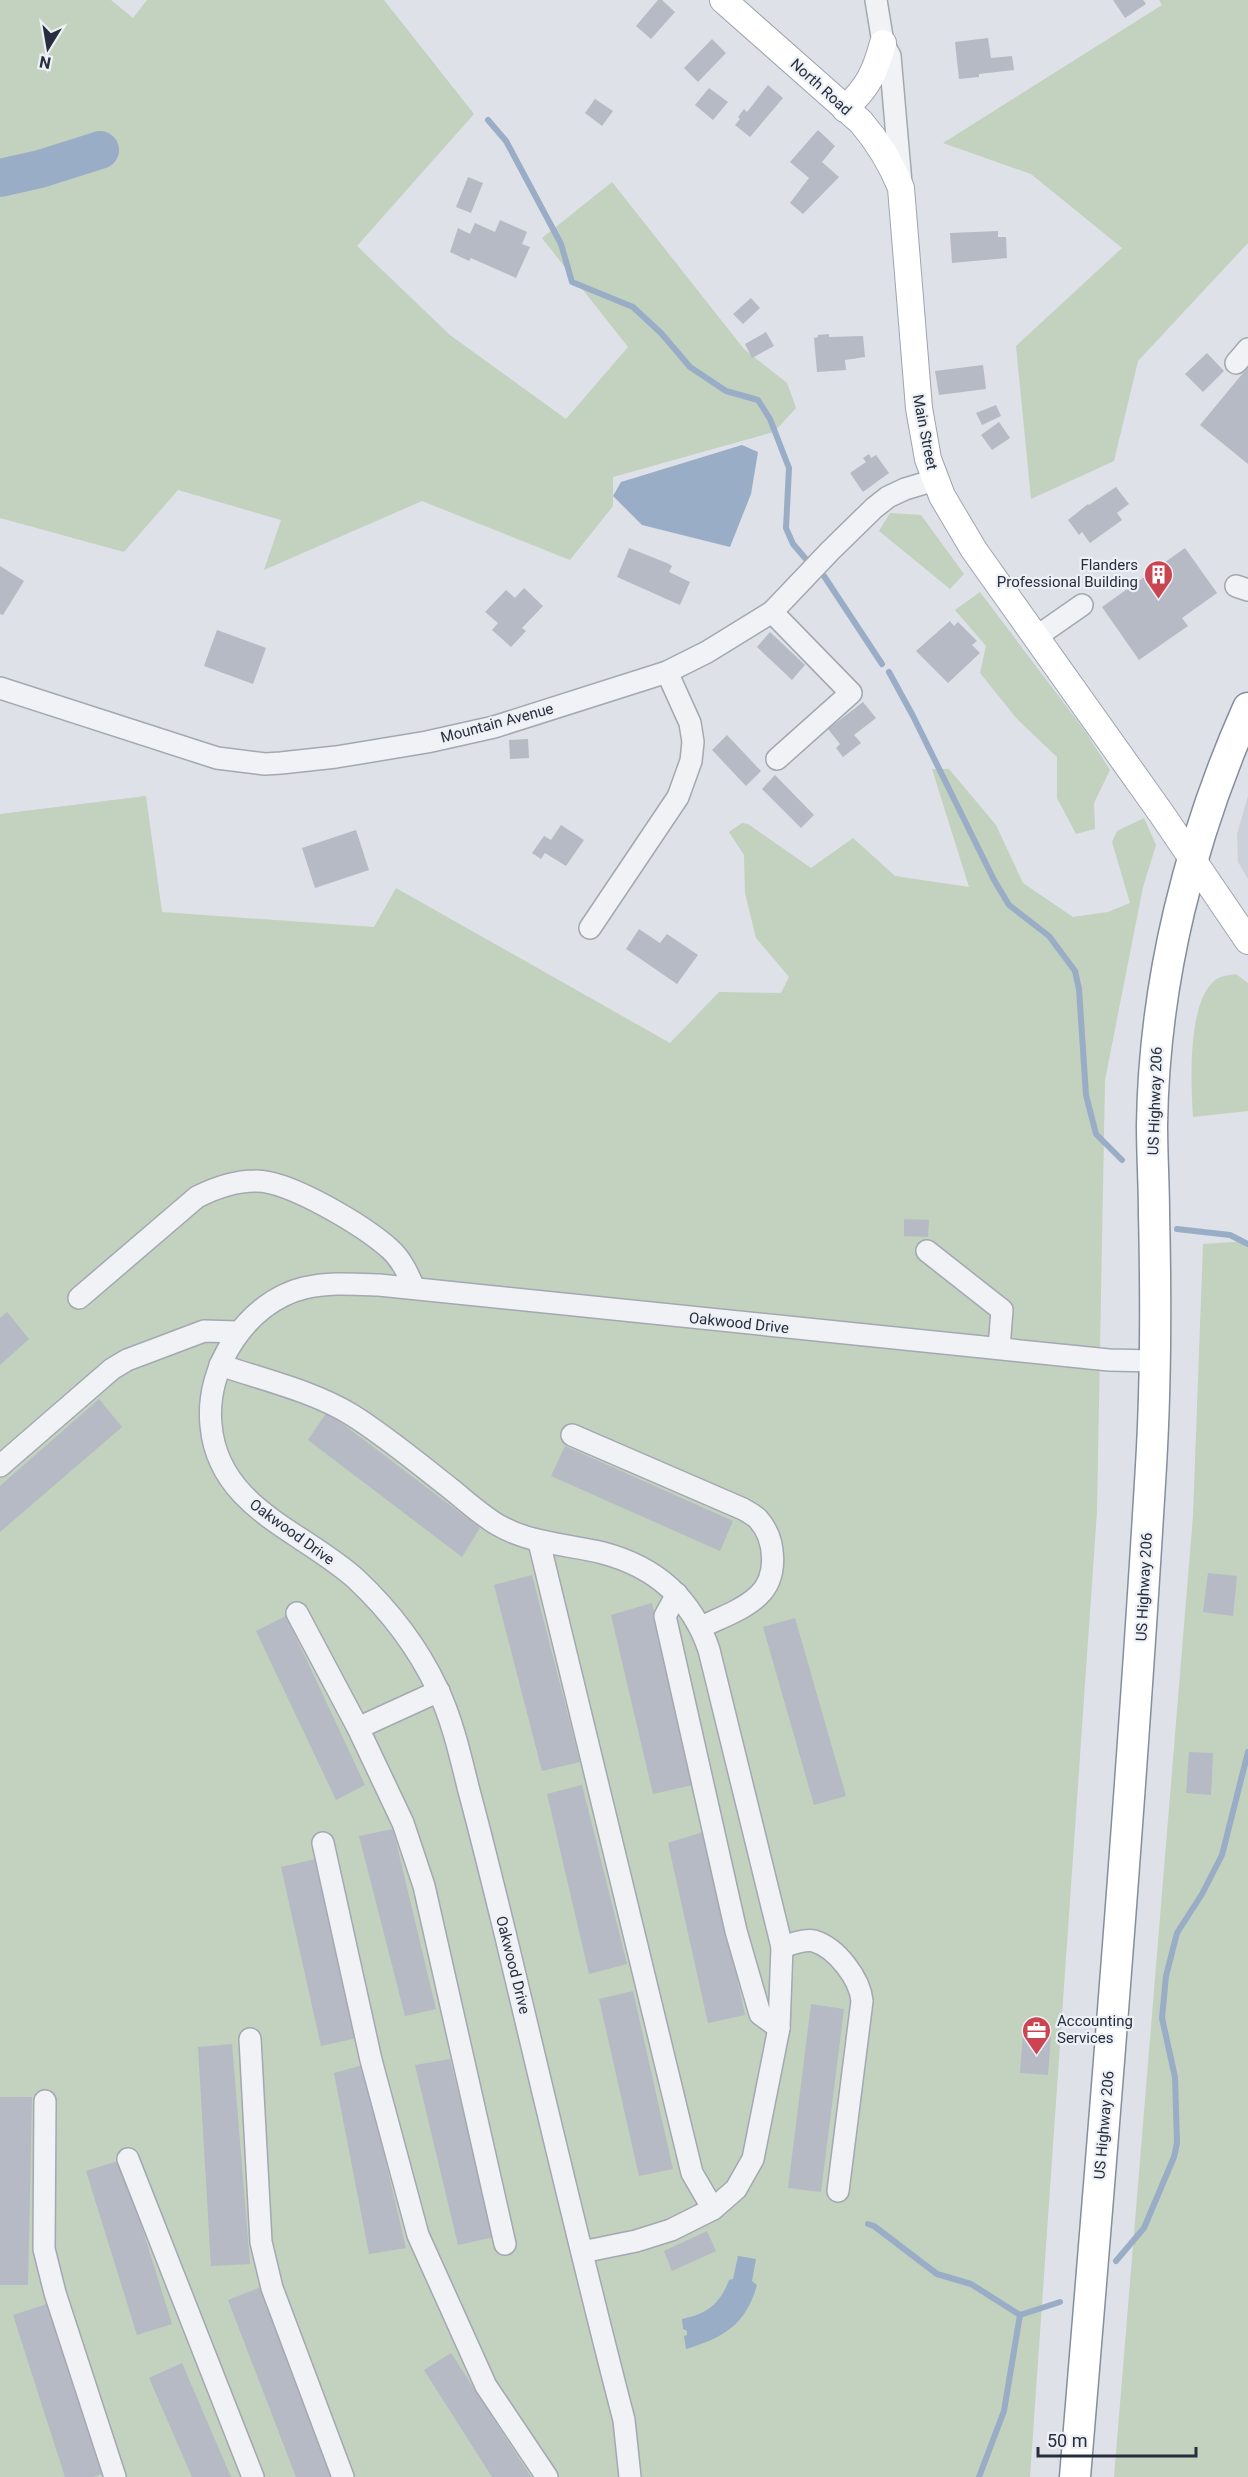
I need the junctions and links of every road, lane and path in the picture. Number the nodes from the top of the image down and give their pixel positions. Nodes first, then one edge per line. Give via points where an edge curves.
1 (723, 0) edge
2 (876, 0) edge
3 (884, 43) junction
4 (845, 109) junction
5 (901, 188) junction
6 (935, 480) junction
7 (1082, 605) dead end
8 (772, 612) junction
9 (1036, 637) junction
10 (667, 672) junction
11 (0, 688) edge
12 (1248, 708) edge
13 (777, 759) dead end
14 (1193, 860) junction
15 (590, 928) dead end
16 (1248, 941) edge
17 (927, 1251) dead end
18 (414, 1288) junction
19 (79, 1298) dead end
20 (238, 1332) junction
21 (999, 1348) junction
22 (1154, 1360) junction
23 (220, 1365) junction
24 (572, 1435) dead end
25 (0, 1466) edge
26 (539, 1542) junction
27 (677, 1594) junction
28 (297, 1613) dead end
29 (701, 1627) junction
30 (439, 1692) junction
31 (358, 1728) junction
32 (323, 1843) dead end
33 (782, 1947) junction
34 (779, 2028) junction
35 (250, 2039) dead end
36 (45, 2101) dead end
37 (128, 2159) dead end
38 (838, 2191) dead end
39 (713, 2209) junction
40 (505, 2244) dead end
41 (582, 2252) junction
42 (115, 2477) edge
43 (254, 2477) edge
44 (343, 2477) edge
45 (547, 2477) edge
46 (630, 2477) edge
47 (1075, 2477) edge

1 - 4 main road, North Road
2 - 3 street, Main Street
3 - 4 main road via 868,84
3 - 5 street, Main Street via 890,56
4 - 5 main road, North Road via 880,144
5 - 6 main road, Main Street via 916,385
6 - 8 street, Mountain Avenue via 905,489 874,508
6 - 9 main road, Main Street via 964,536
7 - 9 street
8 - 10 street, Mountain Avenue
8 - 13 street via 851,693
9 - 14 main road, Main Street
10 - 11 street, Mountain Avenue via 483,729 427,742 265,764 217,758
10 - 15 street via 690,723 691,761 678,797
12 - 14 highway, US Highway 206 via 1222,768
14 - 16 main road, Main Street
14 - 22 highway, US Highway 206 via 1170,956 1157,1048 1152,1124
17 - 21 street via 1002,1310
18 - 19 street via 401,1262 370,1234 308,1195 256,1181 216,1188 197,1197
18 - 20 street, Oakwood Drive via 345,1284 301,1288 270,1304
18 - 21 street, Oakwood Drive
20 - 23 street, Oakwood Drive
20 - 25 street via 204,1330 127,1360
21 - 22 street, Oakwood Drive via 1109,1360
22 - 47 highway, US Highway 206 via 1135,1744
23 - 26 street via 323,1400 352,1415 497,1524
23 - 30 street, Oakwood Drive via 211,1404 211,1427 221,1463 232,1481 265,1516 334,1561 374,1596 415,1648
24 - 29 street via 743,1509 763,1525 772,1551 768,1583 744,1607
26 - 27 street via 603,1553 628,1562 655,1575
26 - 39 street via 692,2173
27 - 29 street
27 - 34 street via 665,1616 736,1931 760,2014
28 - 31 street
29 - 33 street
30 - 31 street
30 - 41 street, Oakwood Drive via 459,1749
31 - 40 street via 403,1823 424,1886
32 - 45 street via 371,2060 418,2235 486,2386
33 - 34 street
33 - 38 street via 809,1941 823,1946 837,1956 861,1991
34 - 39 street via 753,2159 736,2189
35 - 44 street via 261,2242 272,2288
36 - 42 street via 44,2249
37 - 43 street
39 - 41 street via 671,2230
41 - 46 street, Oakwood Drive via 624,2420

